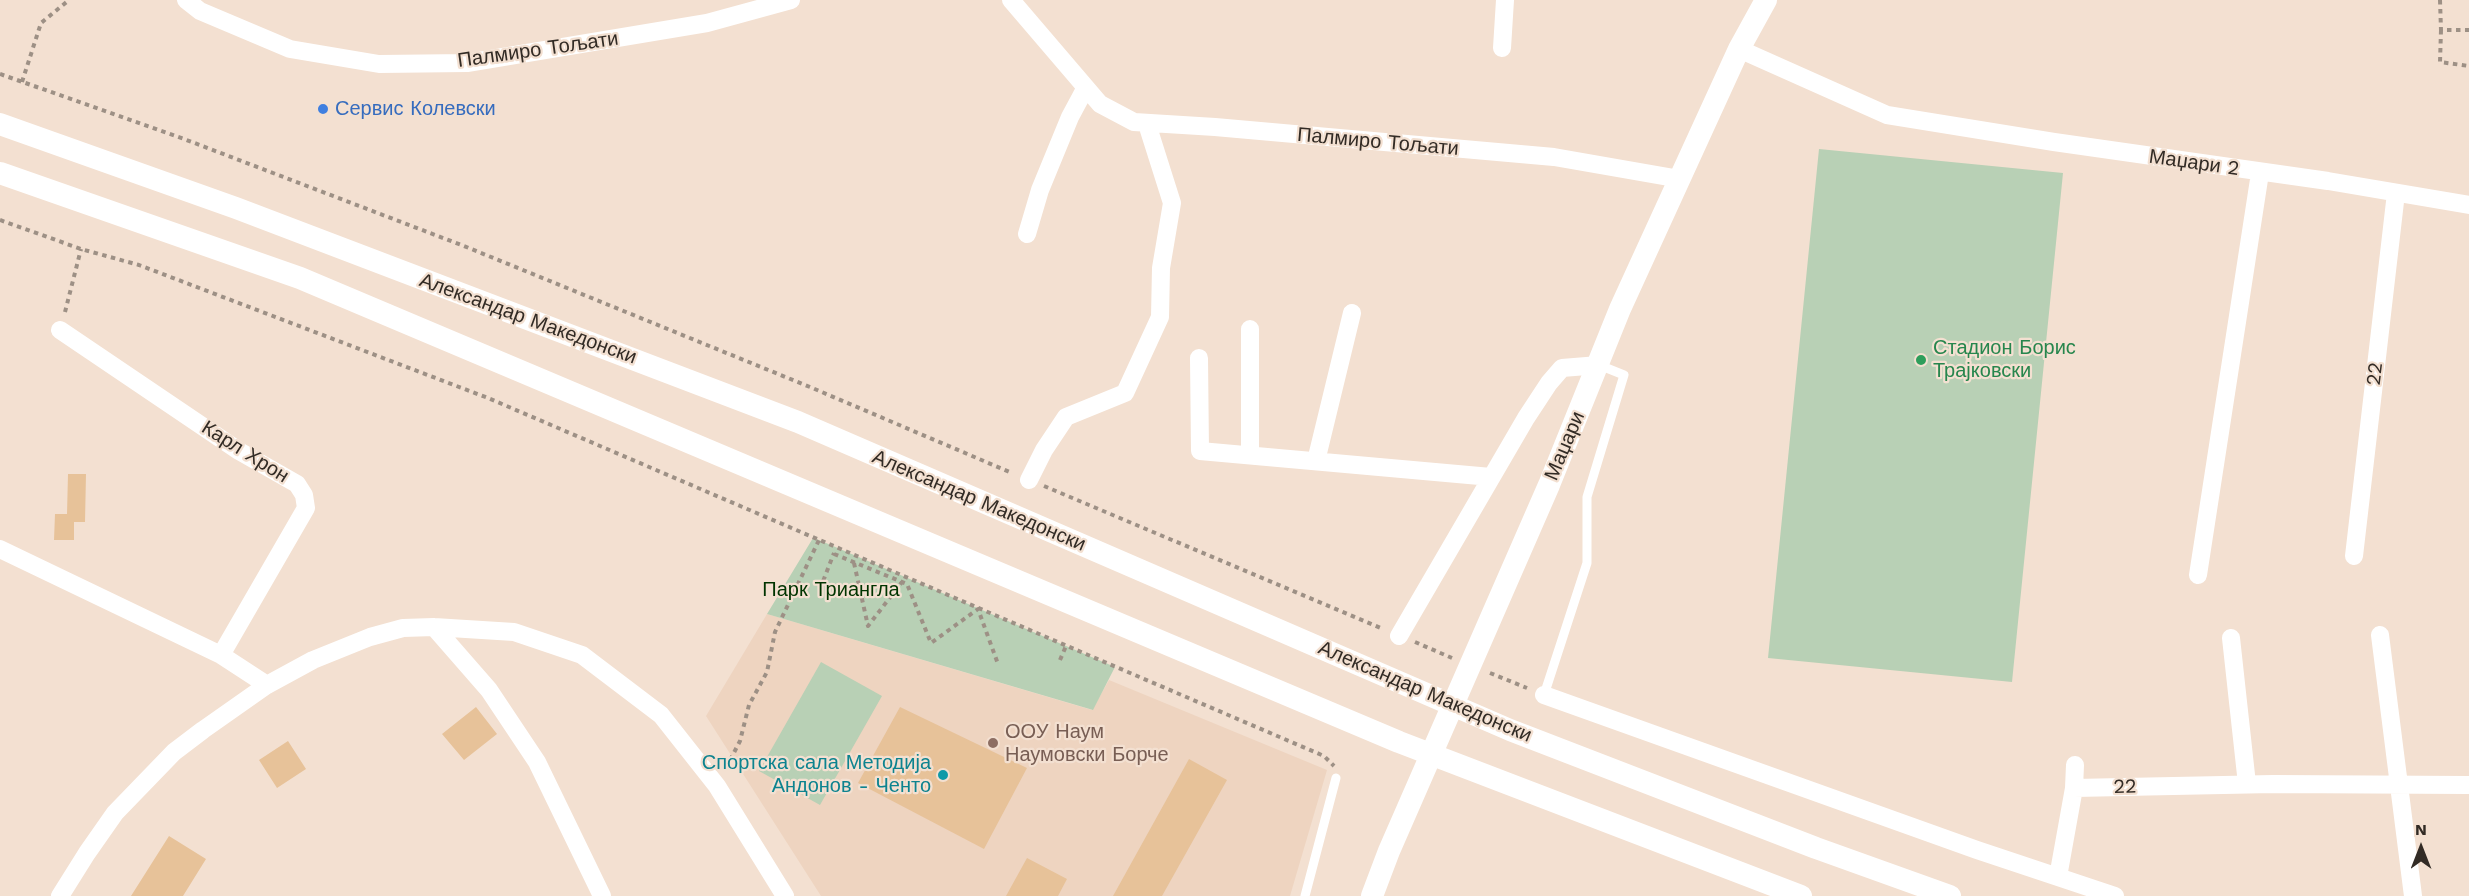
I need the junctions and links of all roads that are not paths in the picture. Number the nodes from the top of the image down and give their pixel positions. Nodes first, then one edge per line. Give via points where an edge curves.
1 (186, 0) edge
2 (791, 0) edge
3 (1011, 0) edge
4 (1505, 0) edge
5 (1766, 0) edge
6 (1502, 48) dead end
7 (1739, 49) junction
8 (1085, 89) junction
9 (0, 124) edge
10 (1147, 124) junction
11 (0, 173) edge
12 (2260, 173) junction
13 (1680, 179) junction
14 (2396, 193) junction
15 (2469, 205) edge
16 (1027, 234) dead end
17 (1352, 313) dead end
18 (1250, 329) dead end
19 (60, 330) road end
20 (1199, 358) dead end
21 (1599, 365) junction
22 (1250, 454) junction
23 (1316, 461) junction
24 (1491, 477) junction
25 (1029, 480) road end
26 (0, 549) edge
27 (2354, 556) dead end
28 (2198, 575) dead end
29 (434, 627) junction
30 (2380, 635) dead end
31 (1399, 636) road end
32 (2231, 638) dead end
33 (221, 655) junction
34 (267, 685) junction
35 (1544, 695) joint
36 (2075, 765) dead end
37 (1336, 778) road end
38 (2247, 784) junction
39 (2469, 785) edge
40 (2401, 786) junction
41 (2074, 788) junction
42 (2058, 877) junction
43 (60, 896) edge
44 (602, 896) edge
45 (785, 896) edge
46 (1305, 896) edge
47 (1372, 896) edge
48 (1801, 896) edge
49 (1950, 896) edge
50 (2115, 896) edge
51 (2413, 896) edge

1 - 2 street, Палмиро Тољати via 200,11 290,49 401,64 468,63 578,46 707,23
3 - 8 street, Палмиро Тољати
4 - 6 street
5 - 7 street, Маџари
7 - 12 street, Маџари 2 via 1887,115
7 - 13 street, Маџари
8 - 10 street, Палмиро Тољати via 1100,105 1134,123
8 - 16 street via 1040,190
9 - 49 street, Александар Македонски via 236,208 798,422 1510,730
10 - 13 street, Палмиро Тољати via 1554,158
10 - 25 street via 1172,203 1161,268 1160,317 1125,393 1066,417
11 - 48 street via 300,278 1399,742
12 - 14 street
12 - 28 street, Маџари 2
13 - 21 street, Маџари via 1620,309
14 - 15 street
14 - 27 street, 22
17 - 23 street
18 - 22 street
19 - 33 street, Карл Хрон via 239,451 297,484 304,495 306,508
20 - 22 street via 1200,451
21 - 24 street via 1562,368 1549,382
21 - 35 lane via 1624,375 1587,497 1587,563
21 - 47 street, Маџари
22 - 23 street
23 - 24 street
24 - 31 street
26 - 33 street
29 - 34 street via 403,628 370,637 313,660
29 - 44 street via 489,690 537,762
29 - 45 street via 514,632 582,655 661,715 717,786
30 - 40 street
32 - 38 street
33 - 34 street
34 - 43 street via 174,752 145,780 115,813
35 - 42 street
36 - 41 street
37 - 46 lane
38 - 40 street, 22
38 - 41 street, 22
39 - 40 street, 22
40 - 51 street
41 - 42 street
42 - 50 street

